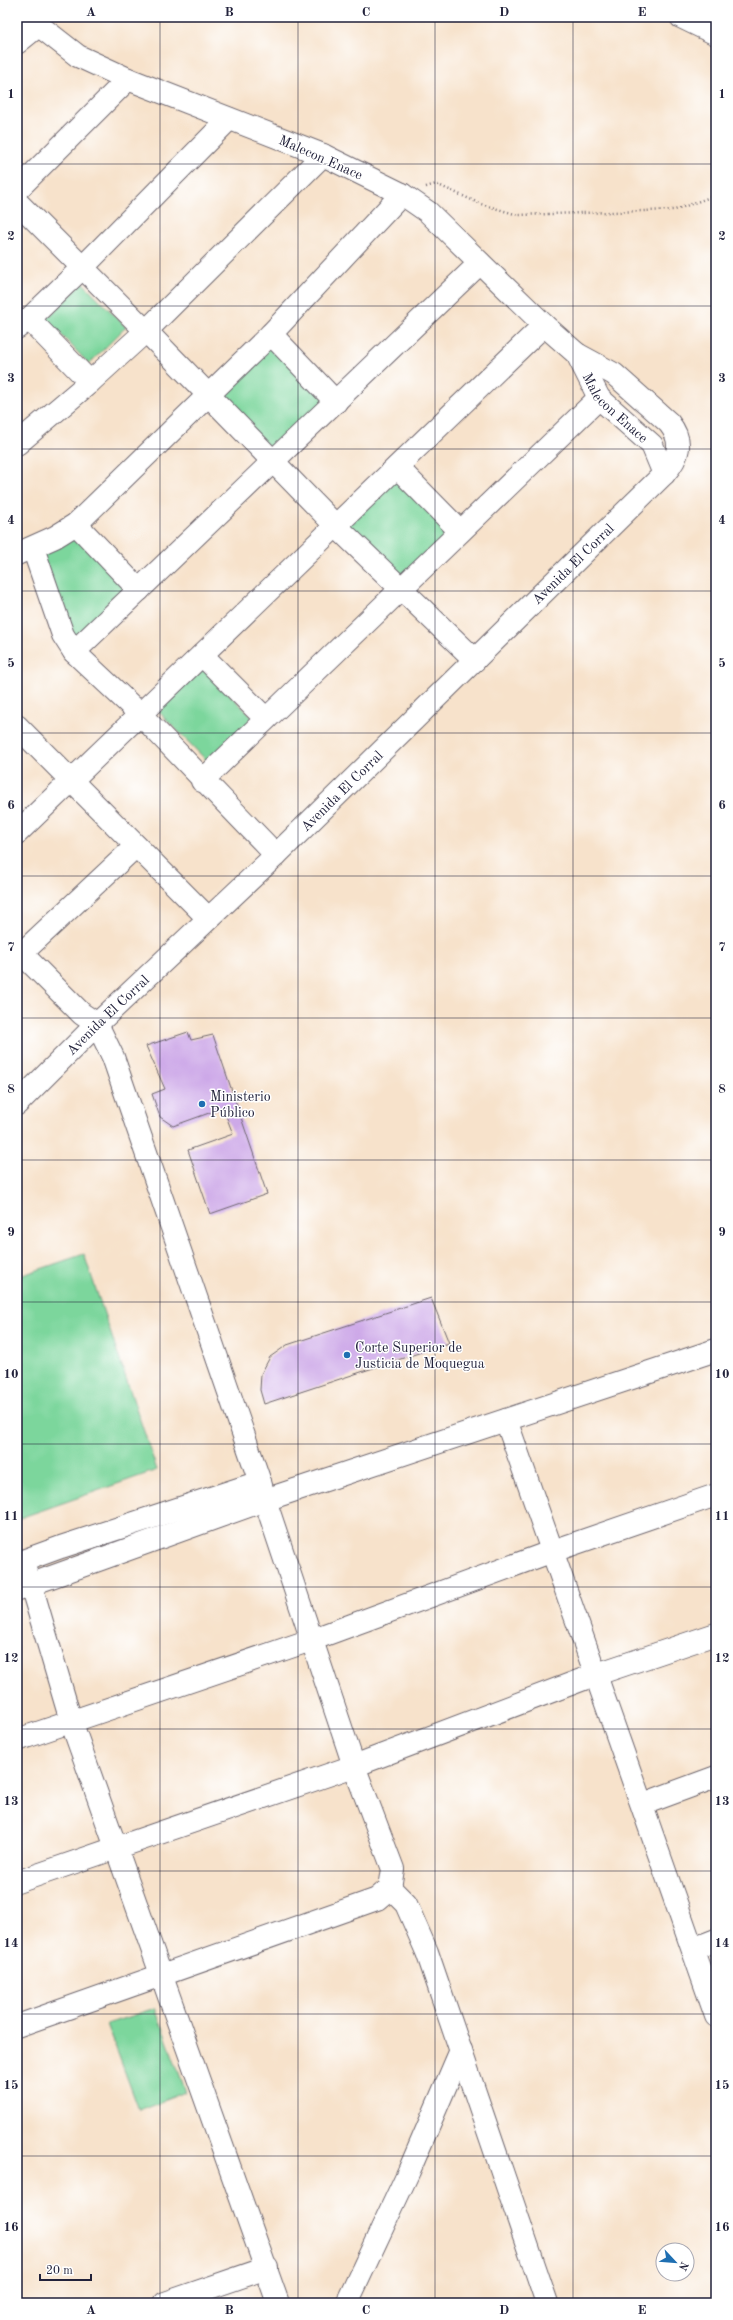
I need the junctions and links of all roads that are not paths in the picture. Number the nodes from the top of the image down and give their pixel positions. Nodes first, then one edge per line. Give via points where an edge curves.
1 (681, 17) edge
2 (33, 22) edge
3 (716, 34) edge
4 (17, 43) edge
5 (128, 79) junction
6 (229, 119) junction
7 (323, 155) junction
8 (17, 190) edge
9 (402, 194) junction
10 (17, 202) edge
11 (480, 263) junction
12 (83, 267) junction
13 (23, 323) edge
14 (544, 325) junction
15 (146, 331) junction
16 (271, 334) junction
17 (577, 354) junction
18 (90, 382) junction
19 (209, 397) junction
20 (599, 398) junction
21 (336, 402) junction
22 (17, 444) edge
23 (274, 462) junction
24 (397, 467) junction
25 (664, 474) junction
26 (76, 524) junction
27 (336, 526) junction
28 (460, 531) junction
29 (25, 551) edge
30 (400, 588) junction
31 (139, 590) junction
32 (74, 652) junction
33 (202, 655) junction
34 (475, 660) junction
35 (140, 714) junction
36 (266, 719) junction
37 (17, 726) edge
38 (71, 781) junction
39 (202, 781) junction
40 (17, 833) edge
41 (136, 846) junction
42 (276, 855) junction
43 (208, 918) junction
44 (19, 951) edge
45 (97, 1024) junction
46 (20, 1096) edge
47 (716, 1350) edge
48 (506, 1420) junction
49 (262, 1491) junction
50 (716, 1496) edge
51 (553, 1551) junction
52 (20, 1562) edge
53 (24, 1587) edge
54 (716, 1634) edge
55 (311, 1640) junction
56 (597, 1674) junction
57 (71, 1721) junction
58 (17, 1740) edge
59 (354, 1766) junction
60 (716, 1777) edge
61 (642, 1804) junction
62 (116, 1848) junction
63 (17, 1882) edge
64 (390, 1888) junction
65 (716, 1940) edge
66 (693, 1948) junction
67 (162, 1976) junction
68 (716, 2016) edge
69 (17, 2026) edge
70 (461, 2050) junction
71 (267, 2268) junction
72 (165, 2303) edge
73 (278, 2303) edge
74 (347, 2303) edge
75 (547, 2303) edge

1 - 3 street
2 - 4 street
2 - 5 street, Malecon Enace via 78,56
5 - 6 street, Malecon Enace
5 - 8 street
6 - 7 street, Malecon Enace
6 - 12 street
7 - 9 street, Malecon Enace
7 - 15 street
9 - 11 street, Malecon Enace via 428,212
9 - 16 street
10 - 12 street
11 - 14 street, Malecon Enace
11 - 21 street
12 - 13 street
12 - 15 street
13 - 18 street
14 - 17 street, Malecon Enace
14 - 24 street
15 - 18 street
15 - 19 street
16 - 19 street
16 - 21 street
17 - 20 street, Malecon Enace
17 - 25 street, Malecon Enace via 614,374 676,432 678,452 673,464
18 - 22 street
19 - 23 street
19 - 26 street
20 - 25 street, Malecon Enace via 652,445
20 - 28 street
21 - 23 street
23 - 27 street
23 - 31 street
24 - 27 street
24 - 28 street
25 - 34 street, Avenida El Corral
26 - 29 street
26 - 31 street
27 - 30 street
27 - 33 street
28 - 30 street
29 - 32 street via 63,635
30 - 34 street
30 - 36 street
31 - 32 street
32 - 35 street
33 - 35 street
33 - 36 street
34 - 42 street, Avenida El Corral
35 - 38 street
35 - 39 street
36 - 39 street
37 - 38 street
38 - 40 street
38 - 41 street
39 - 42 street
41 - 43 street
41 - 44 street
42 - 43 street, Avenida El Corral
43 - 45 street, Avenida El Corral
44 - 45 street via 82,1014
45 - 46 street, Avenida El Corral
45 - 49 street via 113,1057
47 - 48 street
48 - 49 street
48 - 51 street
49 - 52 street
49 - 53 street
49 - 55 street
50 - 51 street
51 - 55 street
51 - 56 street
52 - 53 street
53 - 57 street
54 - 56 street
55 - 57 street
55 - 59 street
56 - 59 street
56 - 61 street
57 - 58 street
57 - 62 street
59 - 62 street
59 - 64 street via 393,1869
60 - 61 street
61 - 66 street
62 - 63 street
62 - 67 street
64 - 67 street via 378,1899
64 - 70 street via 411,1912
65 - 66 street
66 - 68 street
67 - 69 street
67 - 71 street
70 - 74 street via 409,2171
70 - 75 street
71 - 72 street
71 - 73 street

